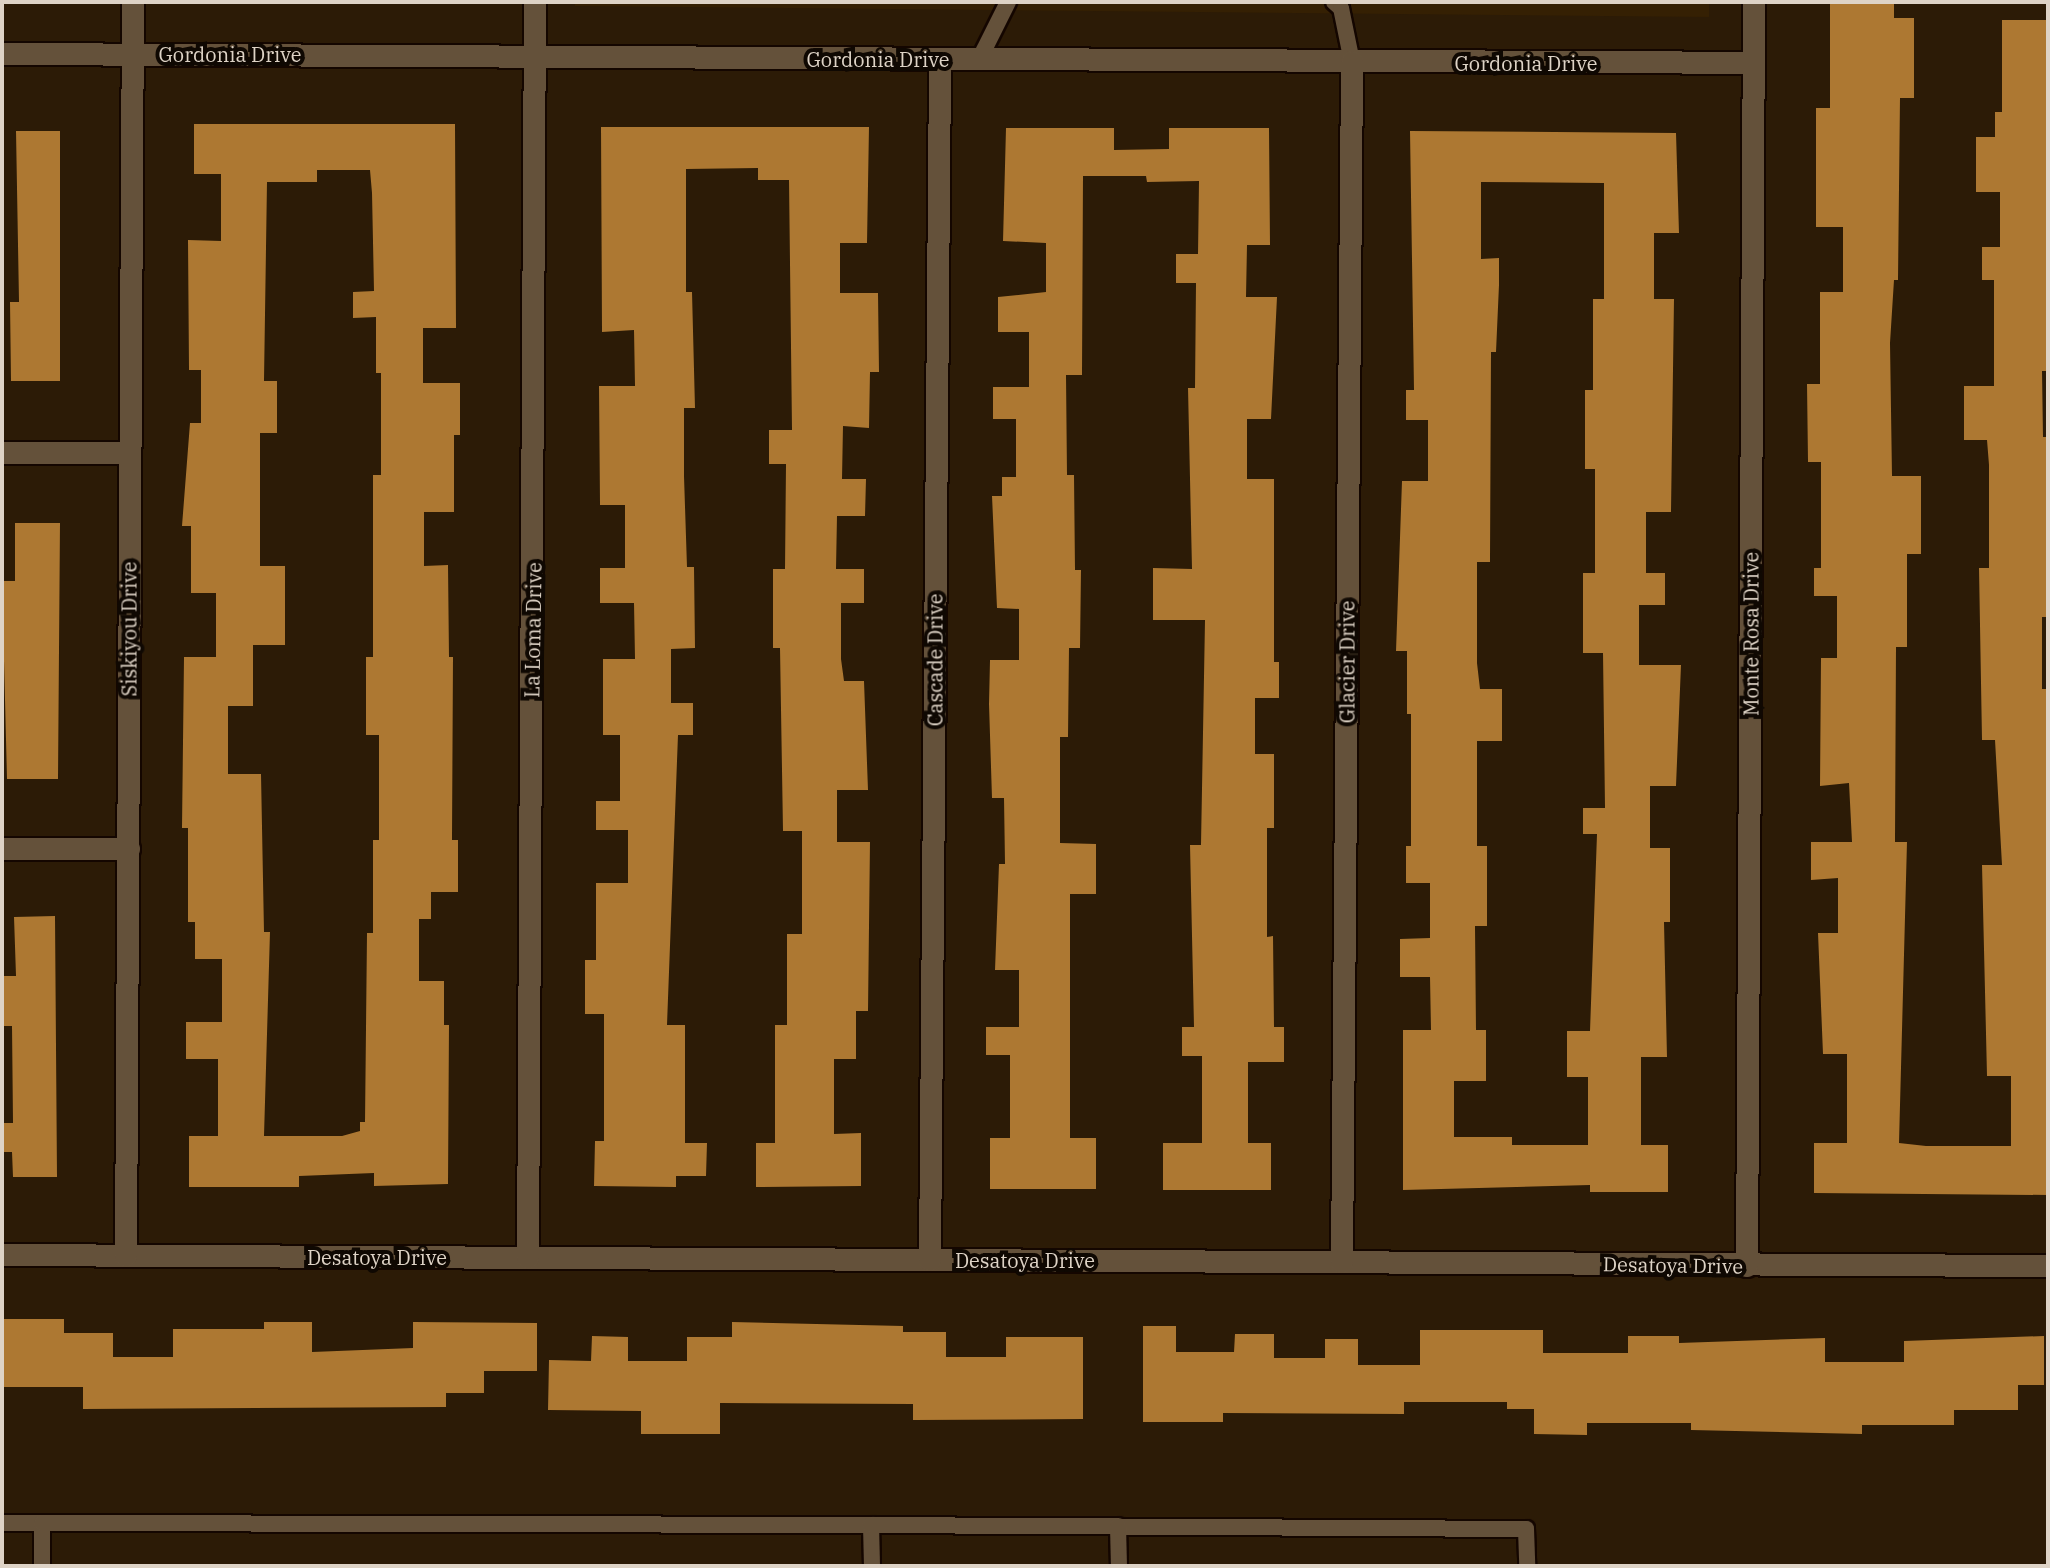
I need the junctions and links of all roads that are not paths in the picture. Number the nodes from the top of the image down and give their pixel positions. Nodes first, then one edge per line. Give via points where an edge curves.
1 (133, 2) edge
2 (535, 2) edge
3 (1008, 2) edge
4 (1334, 2) edge
5 (1754, 2) edge
6 (2, 54) edge
7 (132, 55) junction
8 (534, 57) junction
9 (940, 60) junction
10 (979, 60) junction
11 (1352, 62) junction
12 (1754, 63) junction
13 (2, 453) edge
14 (129, 453) junction
15 (2, 849) edge
16 (129, 849) junction
17 (2, 1255) edge
18 (126, 1256) junction
19 (528, 1258) junction
20 (930, 1260) junction
21 (1342, 1262) junction
22 (1747, 1266) junction
23 (2048, 1266) edge
24 (2, 1523) edge
25 (42, 1523) junction
26 (871, 1525) junction
27 (1118, 1526) junction
28 (42, 1566) edge
29 (872, 1566) edge
30 (1119, 1566) edge
31 (1527, 1566) edge

1 - 7 street, Siskiyou Drive
2 - 8 street, La Loma Drive
3 - 10 lane
4 - 11 lane via 1341,8
5 - 12 street, Monte Rosa Drive
6 - 7 street, Gordonia Drive
7 - 8 street, Gordonia Drive
7 - 14 street, Siskiyou Drive
8 - 9 street, Gordonia Drive
8 - 19 street, La Loma Drive
9 - 10 street, Gordonia Drive
9 - 20 street, Cascade Drive
10 - 11 street, Gordonia Drive
11 - 12 street, Gordonia Drive
11 - 21 street, Glacier Drive
12 - 22 street, Monte Rosa Drive
13 - 14 street
14 - 16 street, Siskiyou Drive
15 - 16 street
16 - 18 street, Siskiyou Drive
17 - 18 street, Desatoya Drive
18 - 19 street, Desatoya Drive
19 - 20 street, Desatoya Drive
20 - 21 street, Desatoya Drive
21 - 22 street, Desatoya Drive
22 - 23 street, Desatoya Drive
24 - 25 lane
25 - 26 lane
25 - 28 lane
26 - 27 lane
26 - 29 lane
27 - 30 lane
27 - 31 lane via 1526,1529

